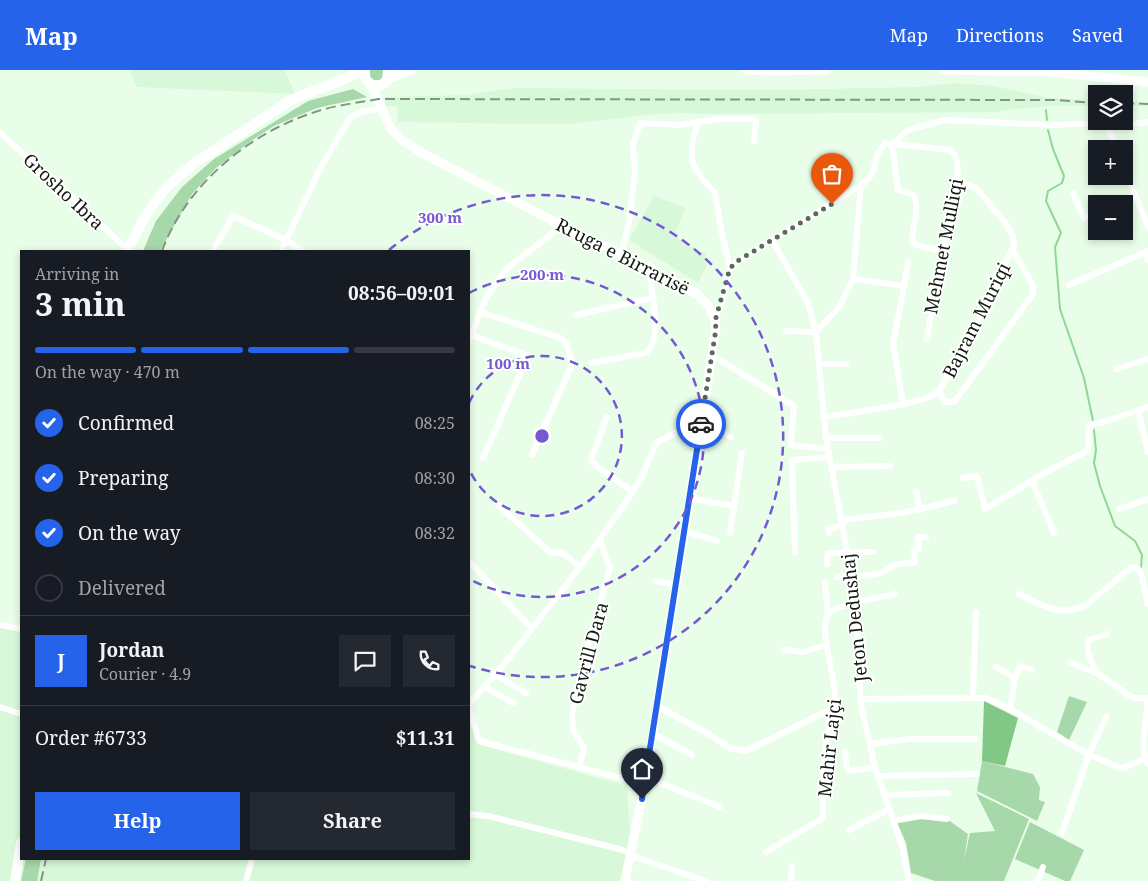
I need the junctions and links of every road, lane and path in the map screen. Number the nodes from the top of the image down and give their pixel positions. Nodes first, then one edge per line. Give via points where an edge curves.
1 (363, 70) edge
2 (412, 70) edge
3 (746, 70) edge
4 (826, 70) edge
5 (943, 70) edge
6 (1051, 71) edge
7 (1100, 73) edge
8 (387, 77) edge
9 (1148, 82) edge
10 (370, 84) junction
11 (325, 87) junction
12 (381, 106) junction
13 (1148, 122) edge
14 (698, 123) junction
15 (1088, 124) edge
16 (1133, 124) edge
17 (0, 133) edge
18 (754, 141) dead end
19 (892, 143) junction
20 (956, 181) junction
21 (1131, 185) edge
22 (861, 186) junction
23 (1073, 194) dead end
24 (1135, 196) joint
25 (1088, 216) edge
26 (561, 225) junction
27 (1148, 227) edge
28 (286, 240) junction
29 (772, 240) junction
30 (1012, 249) junction
31 (127, 250) edge
32 (128, 250) edge
33 (214, 250) edge
34 (282, 250) edge
35 (301, 250) edge
36 (941, 251) junction
37 (1147, 251) edge
38 (621, 254) junction
39 (1148, 260) edge
40 (908, 262) dead end
41 (648, 267) junction
42 (730, 268) junction
43 (853, 279) junction
44 (1069, 285) dead end
45 (904, 286) junction
46 (652, 298) junction
47 (480, 312) junction
48 (576, 315) dead end
49 (715, 321) junction
50 (786, 331) dead end
51 (816, 332) junction
52 (470, 338) edge
53 (927, 339) dead end
54 (712, 354) junction
55 (1148, 358) edge
56 (591, 363) dead end
57 (820, 364) junction
58 (846, 364) dead end
59 (1116, 369) dead end
60 (939, 391) junction
61 (903, 404) junction
62 (1148, 407) edge
63 (1138, 410) junction
64 (703, 412) junction
65 (607, 417) dead end
66 (823, 417) junction
67 (701, 424) junction
68 (731, 438) dead end
69 (826, 438) junction
70 (880, 438) dead end
71 (827, 449) junction
72 (1148, 452) edge
73 (742, 453) dead end
74 (532, 455) dead end
75 (829, 457) junction
76 (483, 458) dead end
77 (890, 466) dead end
78 (832, 467) junction
79 (963, 478) dead end
80 (1032, 481) junction
81 (633, 492) junction
82 (916, 492) dead end
83 (690, 498) junction
84 (1148, 499) edge
85 (954, 500) dead end
86 (498, 505) dead end
87 (734, 506) junction
88 (1119, 509) dead end
89 (920, 510) junction
90 (842, 523) junction
91 (684, 531) junction
92 (730, 533) dead end
93 (829, 533) dead end
94 (1054, 534) dead end
95 (926, 537) dead end
96 (600, 539) junction
97 (717, 541) dead end
98 (795, 552) dead end
99 (873, 552) dead end
100 (848, 553) junction
101 (470, 562) edge
102 (827, 564) dead end
103 (580, 566) junction
104 (837, 577) dead end
105 (852, 577) junction
106 (656, 581) dead end
107 (826, 582) dead end
108 (676, 585) junction
109 (895, 594) dead end
110 (1019, 594) dead end
111 (856, 603) junction
112 (1148, 604) edge
113 (976, 612) dead end
114 (828, 614) junction
115 (0, 626) edge
116 (531, 628) junction
117 (20, 629) edge
118 (1107, 634) dead end
119 (826, 645) junction
120 (784, 650) dead end
121 (1070, 663) dead end
122 (996, 667) dead end
123 (1032, 670) dead end
124 (1097, 673) junction
125 (496, 675) junction
126 (1015, 678) junction
127 (485, 687) junction
128 (526, 693) dead end
129 (973, 698) junction
130 (1148, 698) edge
131 (861, 699) junction
132 (513, 703) dead end
133 (470, 704) edge
134 (656, 706) junction
135 (0, 707) edge
136 (833, 708) junction
137 (470, 709) edge
138 (1010, 709) junction
139 (20, 714) edge
140 (1106, 717) dead end
141 (652, 733) junction
142 (975, 739) dead end
143 (870, 744) junction
144 (845, 752) dead end
145 (1089, 754) junction
146 (692, 755) dead end
147 (1146, 761) edge
148 (579, 767) junction
149 (876, 767) junction
150 (977, 774) dead end
151 (878, 776) junction
152 (646, 777) junction
153 (628, 780) junction
154 (948, 792) dead end
155 (885, 795) junction
156 (642, 799) junction
157 (720, 807) dead end
158 (889, 809) junction
159 (470, 814) edge
160 (948, 819) dead end
161 (893, 821) junction
162 (849, 830) dead end
163 (1062, 833) dead end
164 (20, 848) edge
165 (766, 852) dead end
166 (631, 854) junction
167 (252, 860) edge
168 (792, 866) dead end
169 (1043, 867) dead end
170 (14, 881) edge
171 (246, 881) edge
172 (625, 881) edge
173 (706, 881) edge
174 (792, 881) edge
175 (909, 881) edge
176 (1038, 881) edge

1 - 10 main road
1 - 11 main road
2 - 8 main road
3 - 4 street
5 - 6 street
6 - 7 street
7 - 9 street
8 - 10 main road via 378,86
8 - 12 street
10 - 11 main road via 349,82
10 - 12 street, Rruga e Birrarisë
11 - 32 main road via 291,100 192,164 154,203
12 - 26 street, Rruga e Birrarisë via 391,129 407,144
12 - 28 street via 350,118 321,167
13 - 16 street
14 - 18 street via 717,119 753,119 756,121
14 - 38 street via 644,122 637,127 633,144 633,195
14 - 42 street via 692,143 692,159 703,180 715,193
15 - 19 street via 945,120 908,130
17 - 31 street, Grosho Ibra
19 - 20 street, Mehmet Mulliqi via 950,150 955,154
19 - 22 street via 885,143 870,178
19 - 36 street via 898,190 914,195 916,199 912,241
20 - 30 street, Bajram Muriqi via 976,188 1004,221 1014,236
20 - 36 street, Mehmet Mulliqi
21 - 24 street
22 - 29 street
22 - 43 street
23 - 25 street via 1084,218
24 - 27 street
26 - 38 street, Rruga e Birrarisë
26 - 47 street via 510,264
28 - 33 street via 234,216
28 - 34 street
28 - 35 street
29 - 42 street
29 - 51 street, Jeton Dedushaj via 808,303
30 - 60 street, Bajram Muriqi
30 - 60 street, Bajram Muriqi via 1033,286 1033,294 955,401 946,402
36 - 53 street, Mehmet Mulliqi
37 - 39 street
37 - 44 street
38 - 41 street, Rruga e Birrarisë
40 - 45 street
41 - 46 street
41 - 49 street, Rruga e Birrarisë via 697,294 708,305
42 - 49 street
43 - 45 street
43 - 51 street via 840,306
45 - 61 street via 893,344
46 - 48 street
46 - 56 street via 654,337 650,351
47 - 52 street
47 - 74 street via 561,338 567,344 572,364
49 - 54 street
50 - 51 street
51 - 57 street, Jeton Dedushaj
52 - 76 street via 528,356
54 - 64 street
54 - 71 street via 794,406 791,445
55 - 59 street
57 - 58 street
57 - 66 street, Jeton Dedushaj
60 - 61 street, Bajram Muriqi via 931,397
61 - 66 street, Bajram Muriqi
62 - 63 street
63 - 72 street
63 - 80 street via 1089,425 1090,445 1087,450
64 - 67 street
64 - 81 street via 678,432 656,443
65 - 81 street via 591,460
66 - 69 street, Jeton Dedushaj
67 - 68 street
67 - 83 street
69 - 70 street
69 - 71 street, Jeton Dedushaj
71 - 75 street, Jeton Dedushaj
73 - 87 street
75 - 78 street, Jeton Dedushaj
75 - 98 street via 792,460
77 - 78 street
78 - 90 street, Jeton Dedushaj
79 - 80 street via 977,476 985,509
80 - 94 street
81 - 96 street
82 - 89 street
83 - 87 street
83 - 91 street
84 - 88 street
85 - 89 street
86 - 103 street via 551,553 561,552
87 - 92 street
89 - 90 street
90 - 93 street via 828,529
90 - 100 street, Jeton Dedushaj
91 - 97 street
91 - 108 street
95 - 105 street via 918,538 915,562 893,565 884,572
96 - 103 street
96 - 148 street, Gavrill Dara via 610,568 583,662 572,715 573,730 584,749
99 - 100 street
100 - 102 street via 828,553
100 - 105 street, Jeton Dedushaj
101 - 116 street
103 - 116 street
104 - 105 street
105 - 111 street, Jeton Dedushaj
106 - 108 street
107 - 114 street, Mahir Lajçi
108 - 134 street
109 - 111 street
110 - 112 street via 1049,609 1079,608 1134,567 1141,574
111 - 114 street
111 - 131 street, Jeton Dedushaj
113 - 129 street
114 - 119 street, Mahir Lajçi
115 - 117 street
116 - 125 street
118 - 124 street via 1087,643
119 - 120 street via 803,652
119 - 136 street, Mahir Lajçi via 835,692
121 - 124 street
122 - 126 street
123 - 126 street via 1020,666
124 - 130 street via 1132,698
125 - 127 street
125 - 128 street
126 - 138 street
127 - 132 street
127 - 133 street
129 - 131 street
129 - 138 street via 986,698
130 - 147 street
131 - 143 street, Jeton Dedushaj
134 - 136 street via 730,748 746,751
134 - 141 street
135 - 139 street
136 - 165 street, Mahir Lajçi via 822,786 823,818
137 - 148 street via 479,741
138 - 145 street
140 - 145 street
141 - 146 street
141 - 152 street
142 - 143 street via 910,739
143 - 149 street, Jeton Dedushaj
144 - 149 street via 847,768 851,771
145 - 147 street via 1120,768
145 - 163 street
148 - 153 street
149 - 151 street, Jeton Dedushaj
150 - 151 street
151 - 155 street, Jeton Dedushaj
152 - 153 street
152 - 156 street
152 - 157 street
153 - 156 street
154 - 155 street
155 - 158 street, Jeton Dedushaj
156 - 166 street
158 - 161 street, Jeton Dedushaj
158 - 162 street
159 - 166 street via 574,837
160 - 161 street via 921,816
161 - 175 street, Jeton Dedushaj
164 - 170 main road
166 - 172 street
166 - 173 street
167 - 171 street
168 - 174 street
169 - 176 street

